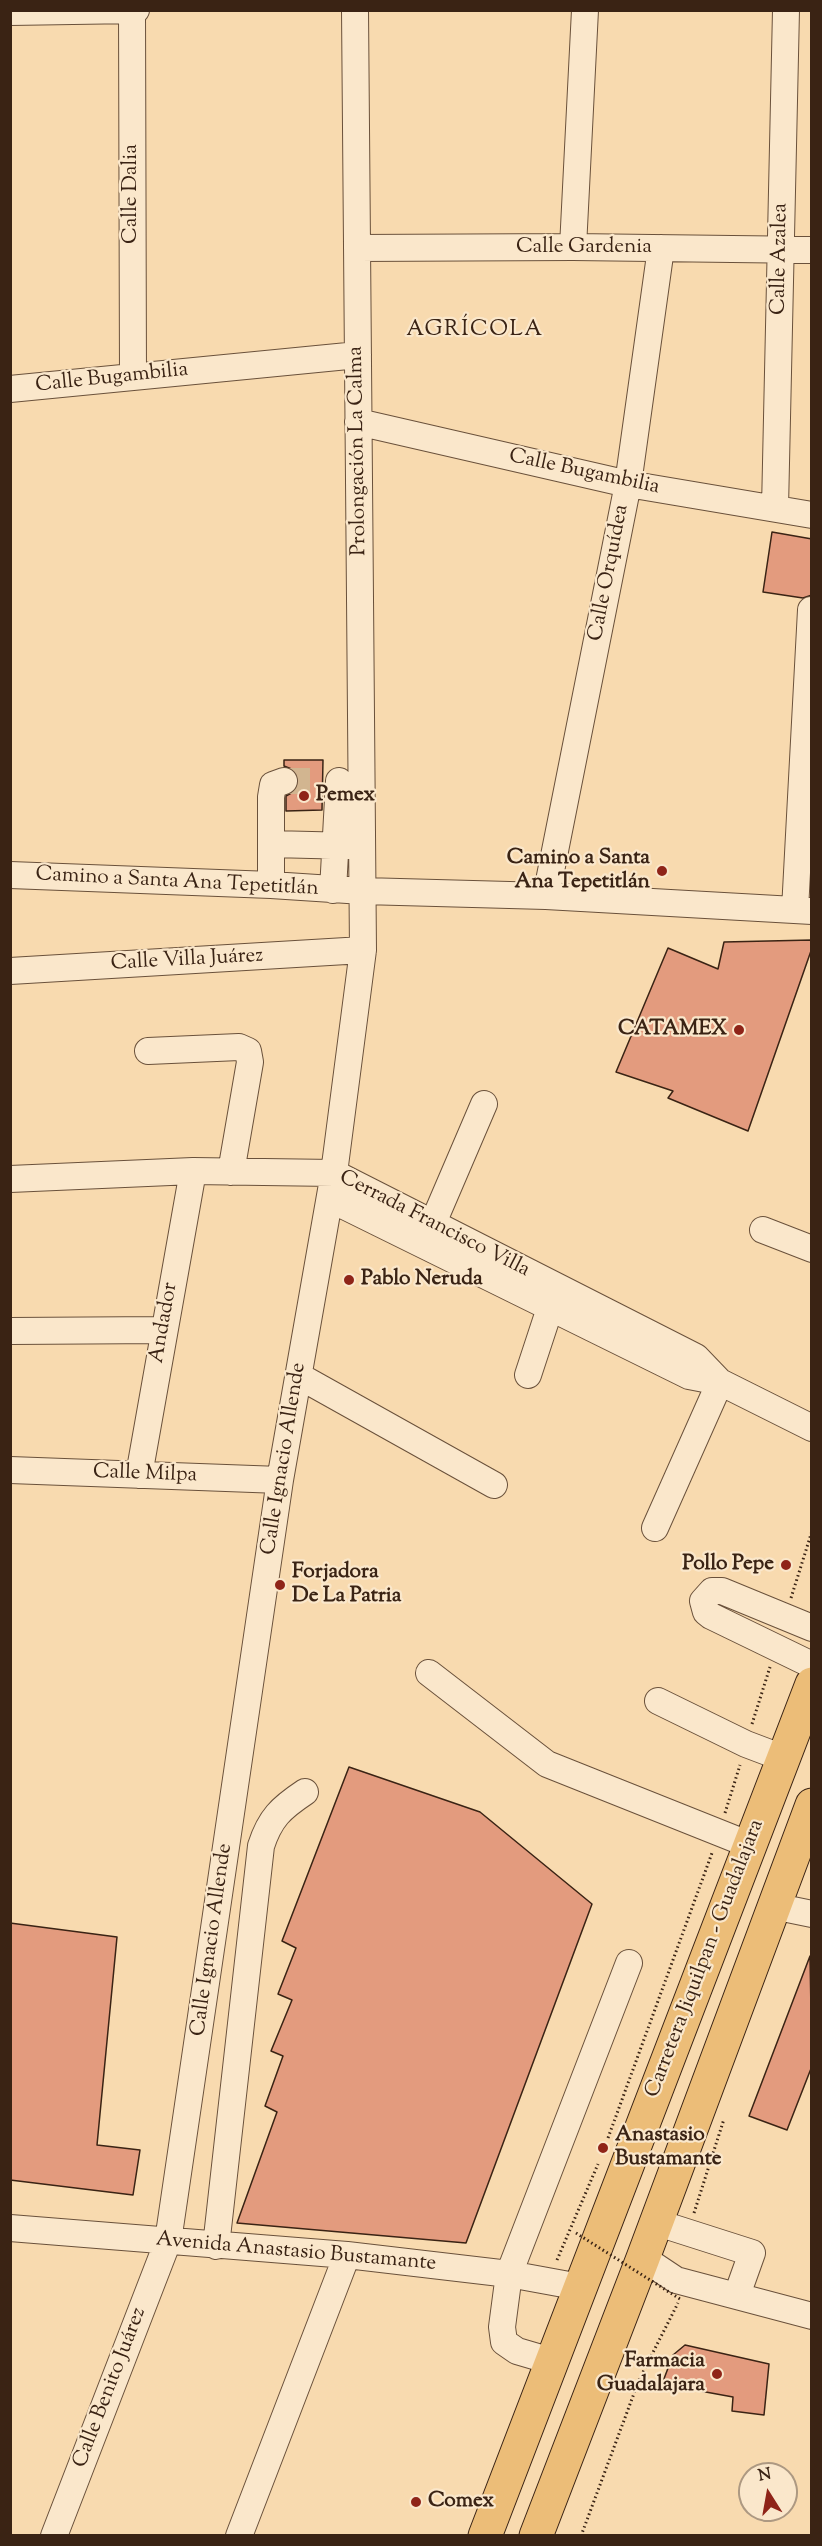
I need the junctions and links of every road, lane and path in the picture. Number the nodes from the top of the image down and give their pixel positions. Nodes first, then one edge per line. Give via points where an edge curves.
1 (136, 10) edge
2 (355, 10) edge
3 (585, 10) edge
4 (786, 10) edge
5 (132, 11) edge
6 (10, 12) edge
7 (573, 246) junction
8 (357, 248) junction
9 (661, 248) junction
10 (781, 250) junction
11 (812, 250) edge
12 (358, 355) junction
13 (133, 377) junction
14 (10, 389) edge
15 (358, 422) junction
16 (628, 484) junction
17 (775, 508) junction
18 (812, 515) edge
19 (811, 610) edge
20 (284, 781) dead end
21 (341, 781) junction
22 (271, 844) junction
23 (335, 846) junction
24 (363, 846) junction
25 (10, 875) edge
26 (271, 885) junction
27 (333, 890) junction
28 (363, 891) junction
29 (546, 896) junction
30 (803, 911) edge
31 (363, 950) junction
32 (10, 971) edge
33 (148, 1051) dead end
34 (484, 1104) dead end
35 (193, 1171) junction
36 (231, 1172) junction
37 (334, 1173) junction
38 (10, 1179) edge
39 (330, 1199) junction
40 (433, 1223) junction
41 (763, 1230) dead end
42 (812, 1249) edge
43 (550, 1308) junction
44 (164, 1330) junction
45 (10, 1331) edge
46 (528, 1375) dead end
47 (299, 1376) junction
48 (720, 1382) junction
49 (812, 1428) edge
50 (10, 1470) edge
51 (139, 1475) junction
52 (280, 1480) junction
53 (494, 1485) dead end
54 (655, 1528) dead end
55 (812, 1628) edge
56 (812, 1665) edge
57 (429, 1673) dead end
58 (812, 1684) edge
59 (658, 1701) dead end
60 (783, 1758) junction
61 (305, 1792) dead end
62 (812, 1805) edge
63 (750, 1845) junction
64 (773, 1906) junction
65 (812, 1914) edge
66 (629, 1963) dead end
67 (602, 2157) dead end
68 (655, 2222) junction
69 (11, 2230) edge
70 (576, 2233) dead end
71 (168, 2241) junction
72 (216, 2246) junction
73 (347, 2255) junction
74 (643, 2258) junction
75 (508, 2274) junction
76 (548, 2281) junction
77 (580, 2287) junction
78 (678, 2290) junction
79 (737, 2295) junction
80 (812, 2316) edge
81 (551, 2361) junction
82 (54, 2535) edge
83 (239, 2535) edge
84 (485, 2535) edge
85 (536, 2535) edge
86 (581, 2535) edge

1 - 5 street
2 - 8 street, Prolongación La Calma
3 - 7 street
4 - 10 street, Calle Azalea
5 - 6 street
5 - 13 street, Calle Dalia
7 - 8 street, Calle Gardenia
7 - 9 street, Calle Gardenia
8 - 12 street, Prolongación La Calma
9 - 10 street, Calle Gardenia
9 - 16 street, Calle Orquídea
10 - 11 street, Calle Gardenia
10 - 17 street, Calle Azalea
12 - 13 street, Calle Bugambilia
12 - 15 street, Prolongación La Calma
13 - 14 street, Calle Bugambilia
15 - 16 street, Calle Bugambilia
15 - 21 street, Prolongación La Calma
16 - 17 street, Calle Bugambilia
16 - 29 street, Calle Orquídea
17 - 18 street, Calle Bugambilia
19 - 30 street
20 - 22 street via 273,785
21 - 23 street
21 - 24 street, Prolongación La Calma
22 - 23 street
22 - 26 street
23 - 24 street
23 - 27 street
24 - 28 street, Prolongación La Calma
25 - 26 street, Camino a Santa Ana Tepetitlán
26 - 27 street, Camino a Santa Ana Tepetitlán
27 - 28 street, Camino a Santa Ana Tepetitlán
28 - 29 street, Camino a Santa Ana Tepetitlán
28 - 31 street, Calle Ignacio Allende
29 - 30 street, Camino a Santa Ana Tepetitlán
31 - 32 street, Calle Villa Juárez
31 - 37 street, Calle Ignacio Allende
33 - 36 street via 239,1047 248,1051 250,1062
34 - 40 street
35 - 36 street, Cerrada Francisco Villa
35 - 38 street, Cerrada Francisco Villa
35 - 44 street, Andador
36 - 37 street, Cerrada Francisco Villa
37 - 39 street, Calle Ignacio Allende
37 - 40 street, Cerrada Francisco Villa
39 - 43 street, Cerrada Francisco Villa
39 - 47 street, Calle Ignacio Allende
40 - 48 street, Cerrada Francisco Villa via 696,1357
41 - 42 street
43 - 46 street
43 - 48 street, Cerrada Francisco Villa via 689,1376
44 - 45 street
44 - 51 street, Andador
47 - 52 street, Calle Ignacio Allende
47 - 53 street
48 - 49 street, Cerrada Francisco Villa
48 - 54 street
50 - 51 street, Calle Milpa
51 - 52 street, Calle Milpa
52 - 71 street, Calle Ignacio Allende
55 - 56 street via 722,1591 712,1591 703,1601 711,1616
57 - 63 street via 547,1764
58 - 60 highway, Carretera Jiquilpan - Guadalajara
59 - 60 street
60 - 63 highway, Carretera Jiquilpan - Guadalajara
61 - 72 street via 283,1807 267,1826 261,1846
62 - 64 highway, Carretera Jiquilpan - Guadalajara
63 - 77 highway, Carretera Jiquilpan - Guadalajara
64 - 65 street
64 - 68 highway, Carretera Jiquilpan - Guadalajara
66 - 75 street
67 - 76 path
68 - 74 highway, Carretera Jiquilpan - Guadalajara
68 - 79 street via 752,2253
69 - 71 street, Avenida Anastasio Bustamante
70 - 78 path, bridge
71 - 72 street, Avenida Anastasio Bustamante
71 - 82 street, Calle Benito Juárez
72 - 73 street, Avenida Anastasio Bustamante
73 - 75 street, Avenida Anastasio Bustamante
73 - 83 street
74 - 78 street
74 - 85 highway, Carretera Jiquilpan - Guadalajara
75 - 76 street, Avenida Anastasio Bustamante
75 - 81 street via 504,2342 517,2351
76 - 77 street, Avenida Anastasio Bustamante
77 - 81 highway, Carretera Jiquilpan - Guadalajara
78 - 79 street
78 - 86 path via 639,2380
79 - 80 street
81 - 84 highway, Carretera Jiquilpan - Guadalajara

